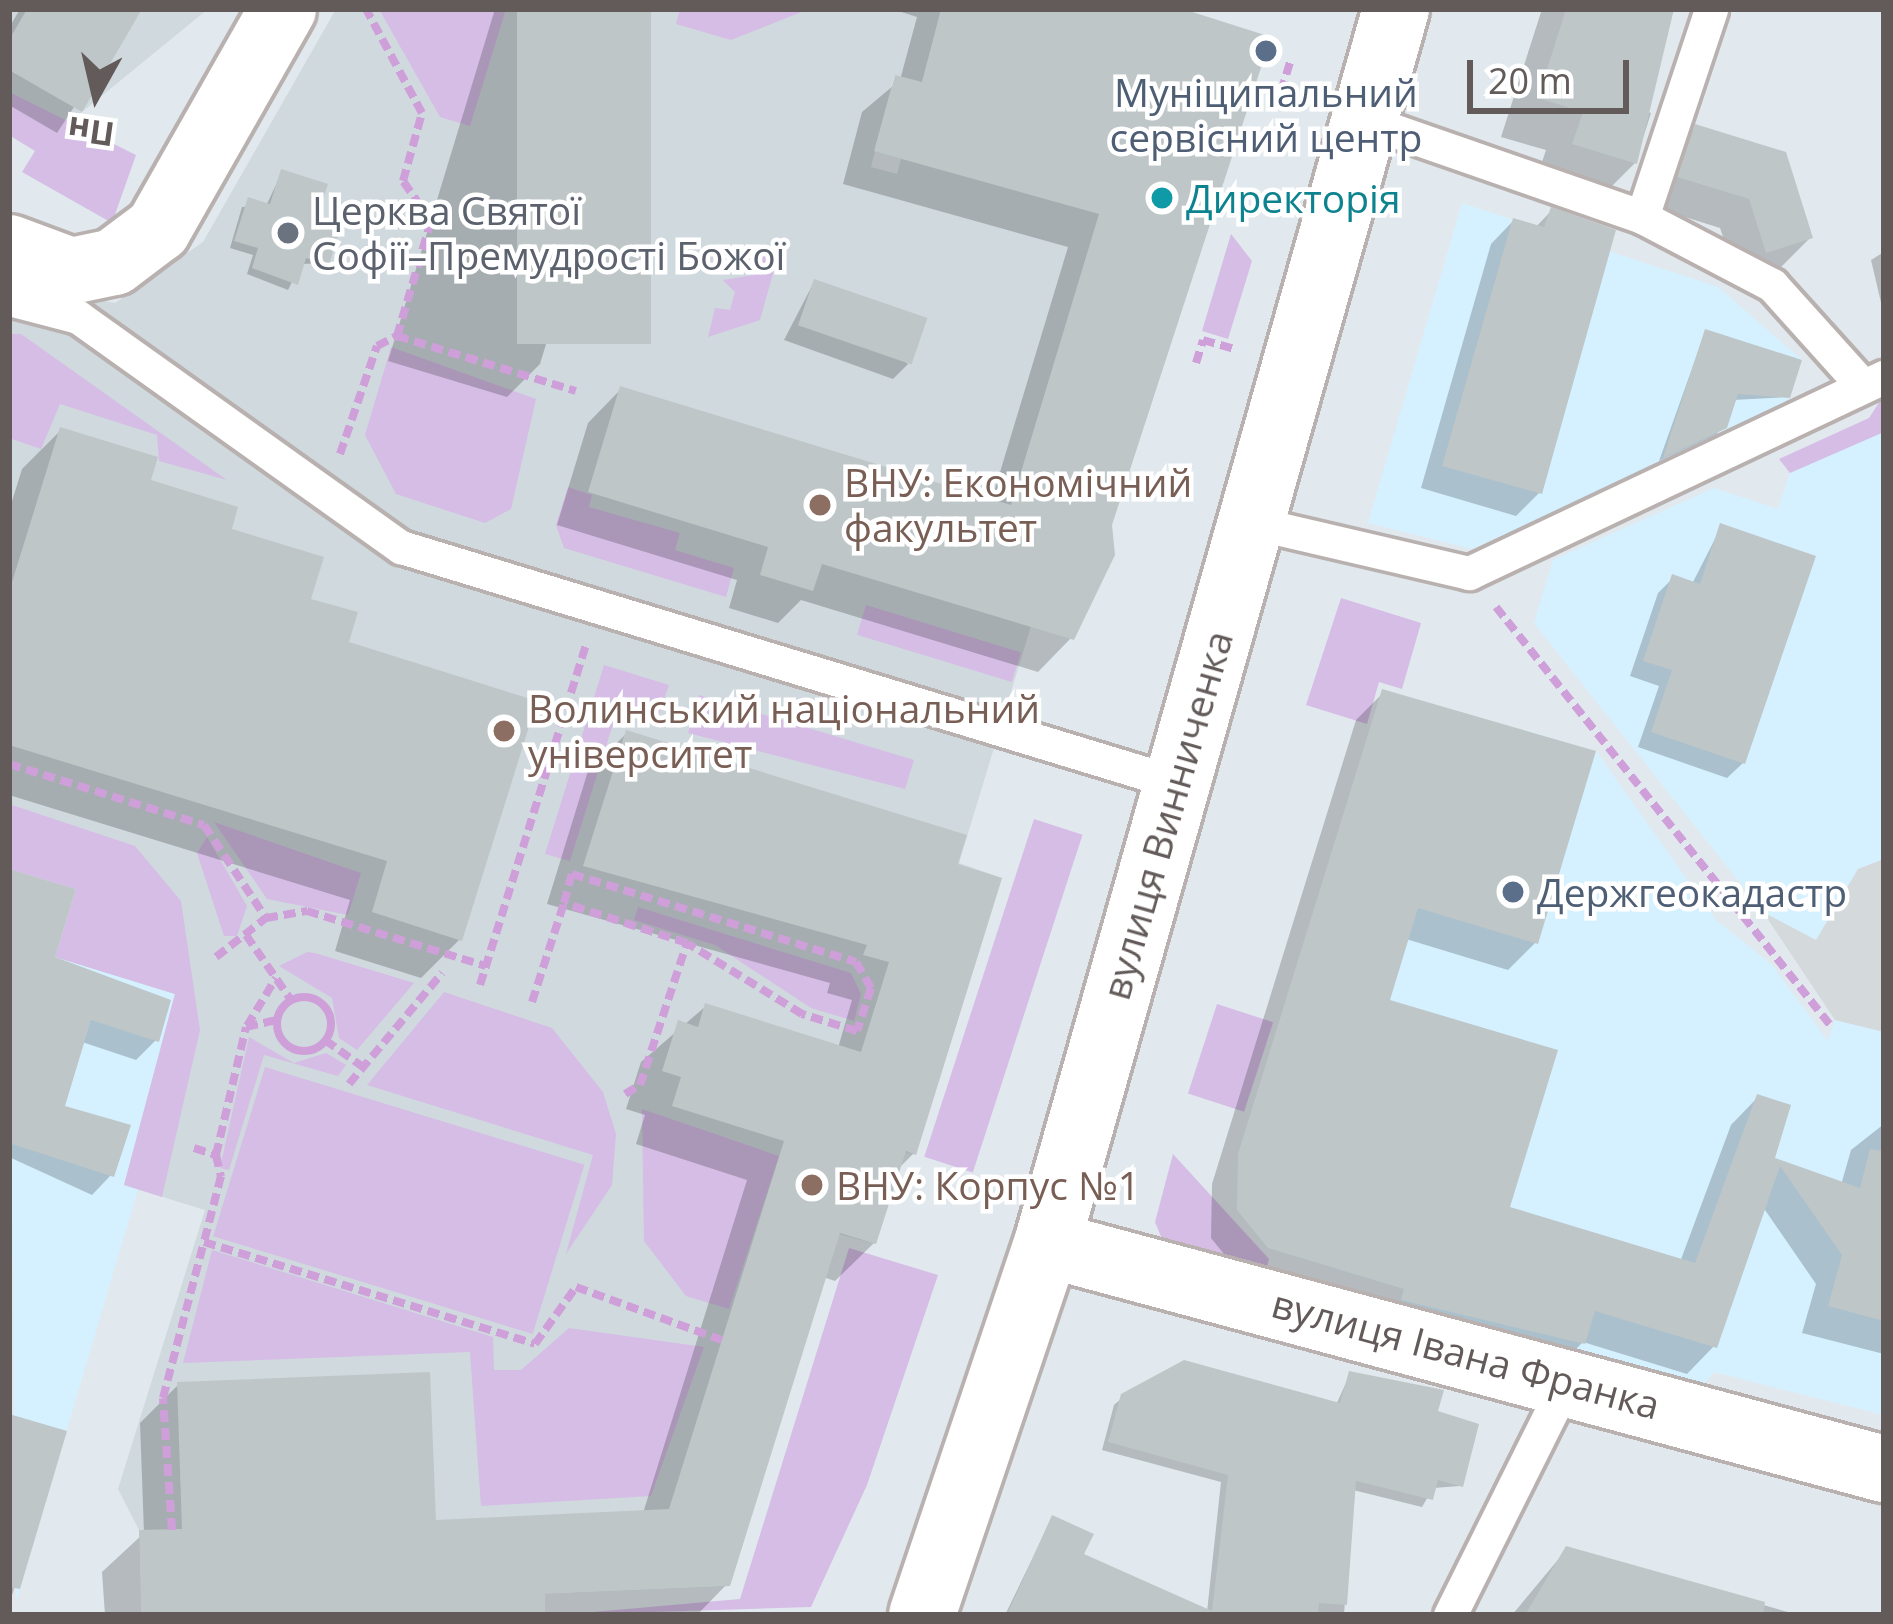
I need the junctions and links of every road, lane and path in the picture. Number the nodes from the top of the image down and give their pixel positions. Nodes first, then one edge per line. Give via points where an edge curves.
1 (283, 9) edge
2 (366, 9) edge
3 (1396, 9) edge
4 (1711, 9) edge
5 (1290, 62) dead end
6 (1276, 109) dead end
7 (1361, 119) junction
8 (1642, 217) junction
9 (9, 248) edge
10 (9, 299) edge
11 (398, 335) junction
12 (1239, 350) dead end
13 (1196, 363) dead end
14 (1872, 381) edge
15 (576, 391) dead end
16 (326, 493) junction
17 (1250, 522) junction
18 (1469, 573) junction
19 (597, 609) junction
20 (9, 764) edge
21 (1177, 783) junction
22 (564, 902) junction
23 (266, 918) junction
24 (246, 935) junction
25 (687, 943) junction
26 (216, 957) dead end
27 (486, 966) junction
28 (442, 974) dead end
29 (276, 978) junction
30 (480, 985) dead end
31 (291, 1000) junction
32 (532, 1002) dead end
33 (278, 1020) junction
34 (1831, 1026) dead end
35 (246, 1028) junction
36 (325, 1040) junction
37 (363, 1067) junction
38 (349, 1084) dead end
39 (625, 1094) dead end
40 (194, 1148) dead end
41 (216, 1155) junction
42 (204, 1242) junction
43 (1047, 1244) junction
44 (722, 1340) dead end
45 (1567, 1380) junction
46 (1884, 1469) edge
47 (172, 1529) dead end
48 (922, 1615) edge
49 (1450, 1615) edge

1 - 9 street via 158,230 114,262 71,272
2 - 11 path via 422,112 403,182 431,221
3 - 7 street, вулиця Винниченка
4 - 8 lane
5 - 6 path
7 - 8 lane
7 - 17 street, вулиця Винниченка
8 - 14 lane via 1772,285
10 - 16 lane via 78,317
11 - 15 path
11 - 16 path via 377,346
12 - 13 path via 1203,340
14 - 18 lane via 1800,425
16 - 19 lane via 401,547
17 - 18 lane
17 - 21 street, вулиця Винниченка
18 - 34 path
19 - 21 lane
19 - 27 path
20 - 23 path via 204,825
21 - 43 street, вулиця Винниченка
22 - 25 path
22 - 25 path via 572,874 856,962 871,988 857,1031 802,1014
22 - 32 path
23 - 24 path
23 - 27 path via 328,914
24 - 26 path
24 - 29 path
25 - 39 path via 640,1085
27 - 30 path
28 - 37 path
29 - 31 path
29 - 35 path
31 - 33 path
31 - 36 path via 325,1006
33 - 35 path
33 - 36 path via 293,1048
35 - 41 path
36 - 37 path
37 - 38 path
40 - 41 path
41 - 42 path
42 - 44 path via 536,1344 576,1286
42 - 47 path via 163,1398
43 - 45 street, вулиця Івана Франка
43 - 48 street, вулиця Винниченка
45 - 46 street, вулиця Івана Франка
45 - 49 lane

